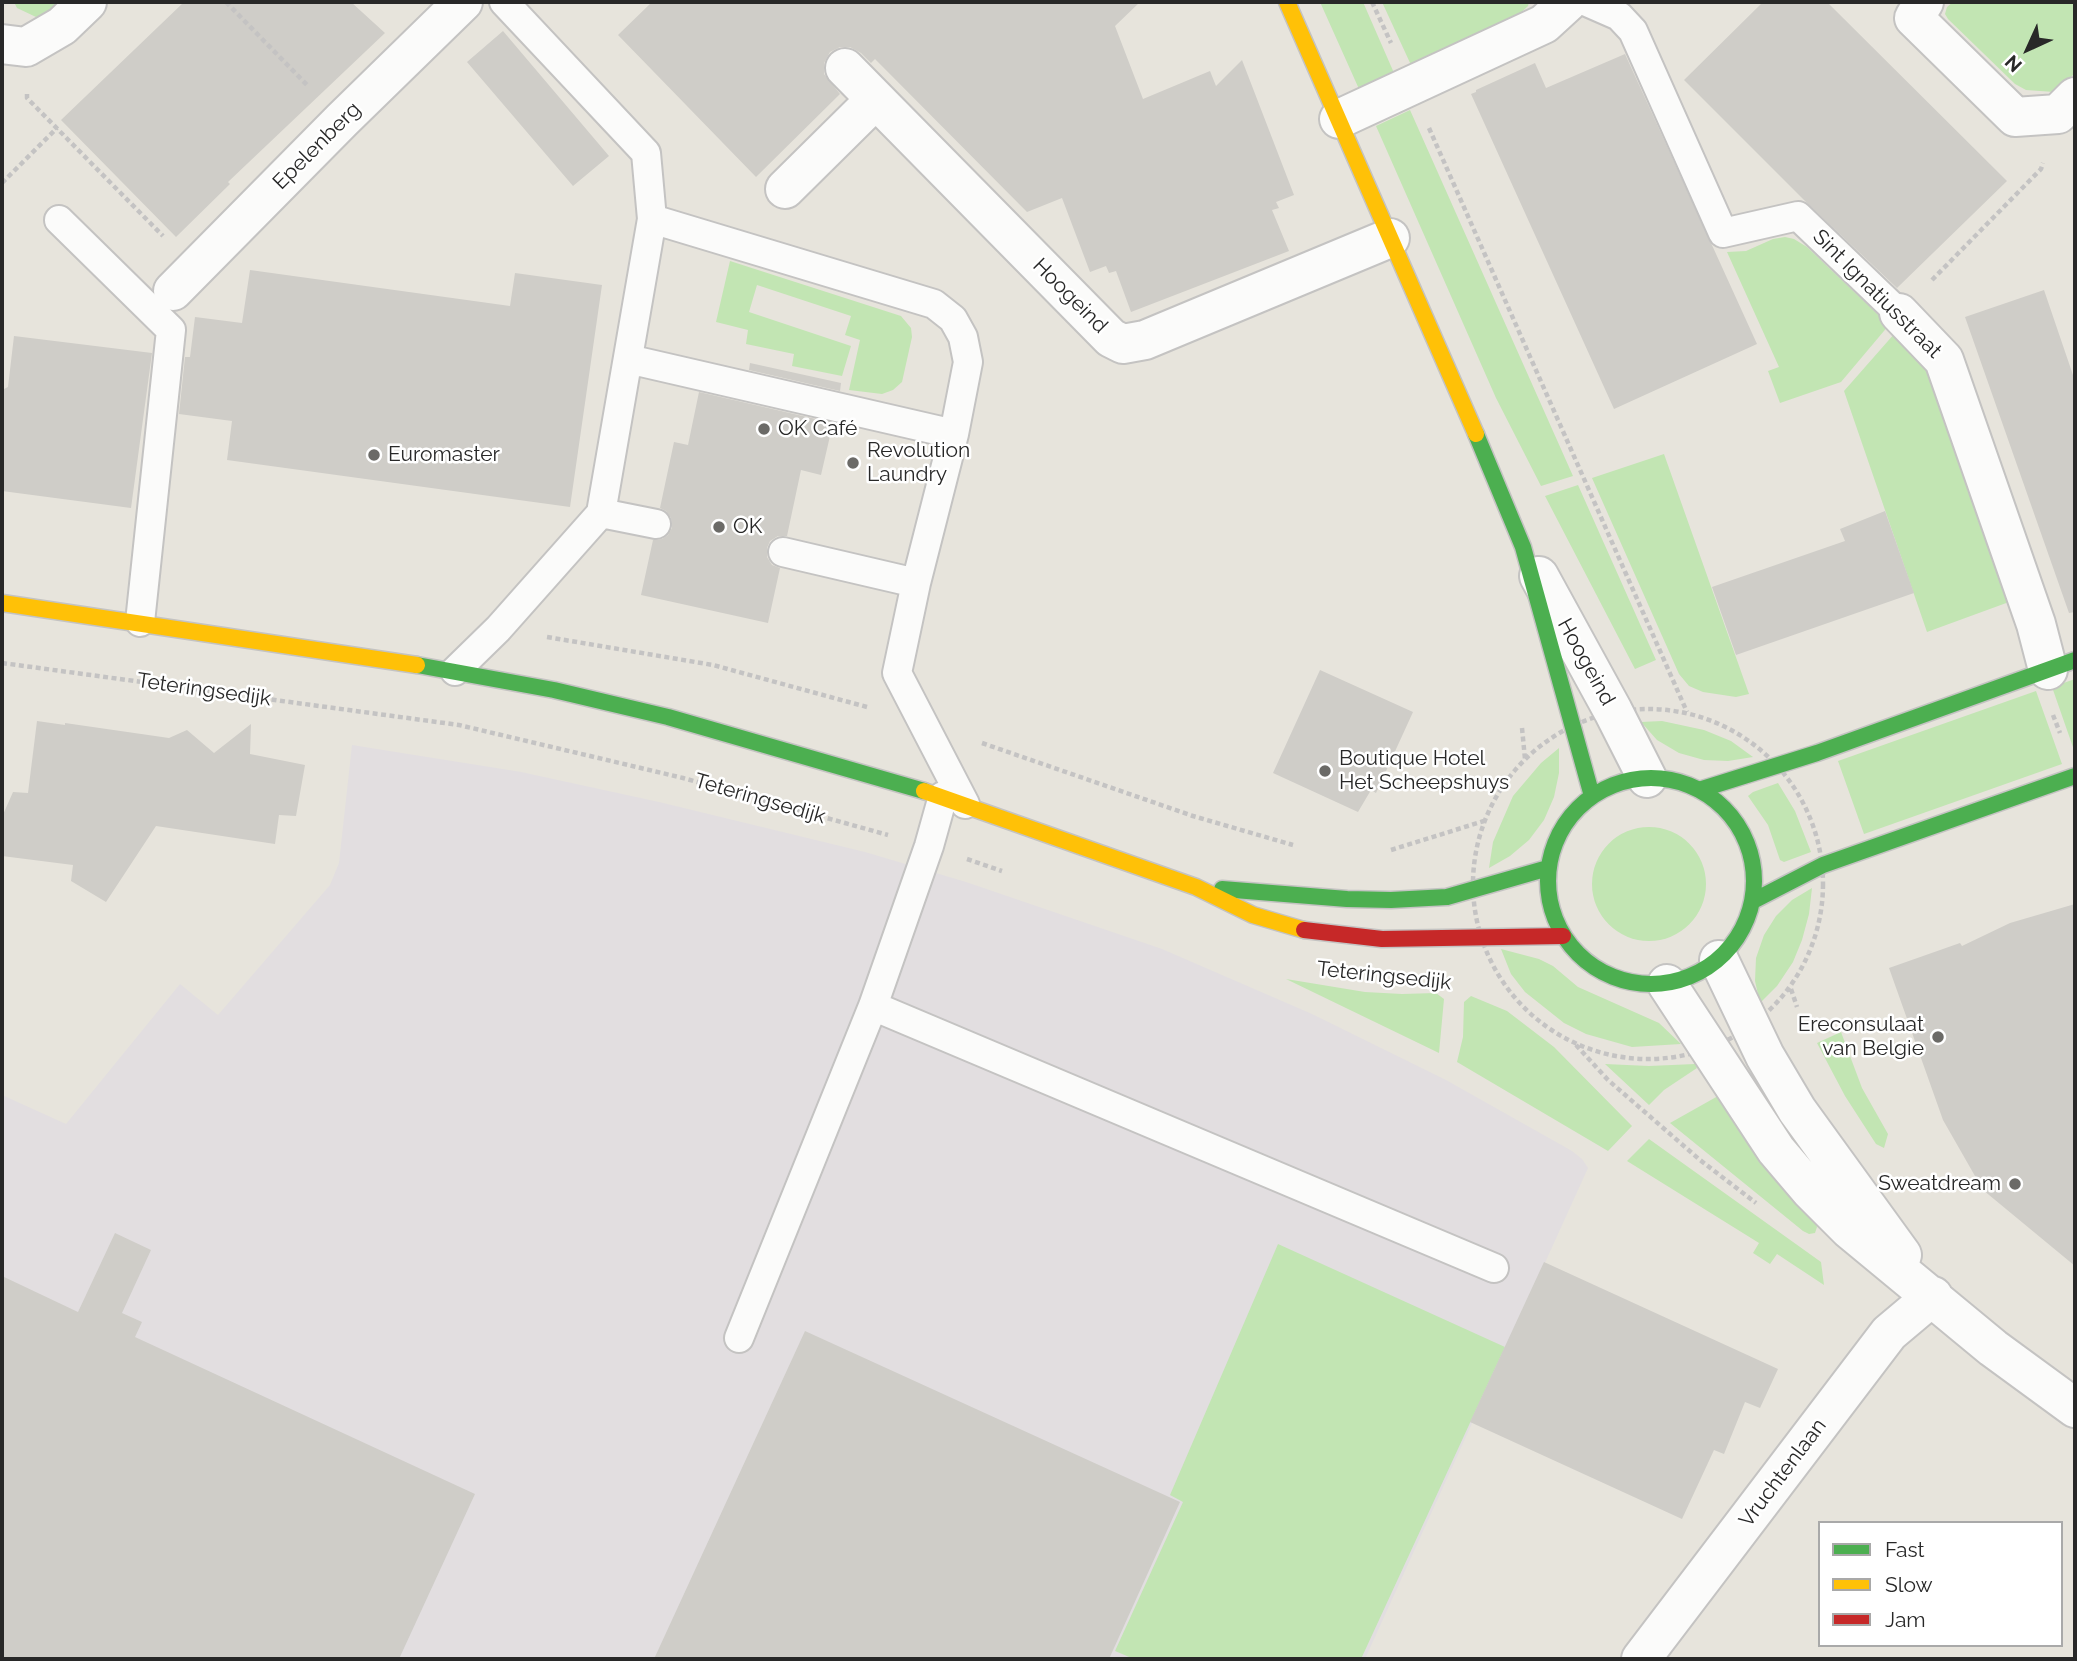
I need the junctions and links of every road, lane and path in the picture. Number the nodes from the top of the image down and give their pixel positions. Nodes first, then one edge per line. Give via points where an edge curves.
1 (87, 2) edge
2 (226, 2) edge
3 (463, 2) edge
4 (504, 2) edge
5 (1287, 2) edge
6 (1372, 2) edge
7 (1567, 2) edge
8 (1587, 2) edge
9 (1924, 2) edge
10 (14, 46) edge
11 (845, 68) dead end
12 (1411, 88) junction
13 (875, 100) junction
14 (2067, 105) edge
15 (342, 120) junction
16 (1339, 120) junction
17 (57, 128) junction
18 (2, 183) edge
19 (785, 189) dead end
20 (652, 219) junction
21 (59, 220) dead end
22 (1390, 238) junction
23 (174, 291) junction
24 (1899, 313) junction
25 (628, 359) junction
26 (954, 434) junction
27 (601, 513) junction
28 (656, 524) dead end
29 (1522, 547) junction
30 (783, 552) dead end
31 (916, 583) junction
32 (2, 603) edge
33 (139, 622) junction
34 (2, 663) edge
35 (2062, 665) edge
36 (455, 671) junction
37 (1688, 712) dead end
38 (2075, 776) edge
39 (1647, 778) junction
40 (1699, 790) junction
41 (1592, 796) junction
42 (954, 800) junction
43 (929, 846) junction
44 (1548, 868) junction
45 (1006, 872) dead end
46 (1196, 887) junction
47 (1753, 901) junction
48 (1823, 910) dead end
49 (1563, 936) junction
50 (1719, 960) junction
51 (1667, 984) junction
52 (1504, 987) dead end
53 (1790, 989) dead end
54 (873, 1006) junction
55 (1576, 1044) dead end
56 (1494, 1268) dead end
57 (1933, 1296) junction
58 (739, 1338) dead end
59 (2075, 1408) edge
60 (1641, 1659) edge

1 - 10 street via 62,26
2 - 15 path
3 - 15 street, Epelenberg
4 - 20 lane via 646,153
5 - 16 main road, Hoogeind
6 - 12 path
7 - 12 street via 1544,24
8 - 24 lane, Sint Ignatiusstraat via 1619,16 1633,31 1723,233 1798,216
9 - 14 street via 1914,18 2015,117
10 - 17 path via 27,98
11 - 13 street, Hoogeind
12 - 16 street
12 - 37 path
13 - 19 street
13 - 22 street, Hoogeind via 1111,338 1123,344 1145,340
14 - 24 path via 2041,169
15 - 23 street, Epelenberg
16 - 22 main road, Hoogeind
17 - 18 path
17 - 23 path
20 - 25 lane
20 - 26 lane via 934,304 953,319 963,337 968,362
21 - 23 lane
22 - 29 main road, Hoogeind
23 - 33 lane
24 - 35 street, Sint Ignatiusstraat via 1944,360 2036,624
25 - 26 lane
25 - 27 lane
26 - 31 lane
27 - 28 lane
27 - 36 lane
29 - 39 street, Hoogeind
29 - 41 main road, Hoogeind
30 - 31 lane
31 - 42 lane via 897,673
32 - 33 main road, Teteringsedijk
33 - 36 main road, Teteringsedijk
34 - 43 path, Teteringsedijk via 460,725 683,778
35 - 38 path via 2043,688
35 - 40 main road
36 - 42 main road, Teteringsedijk via 668,716
38 - 47 main road via 1823,865
39 - 40 main road
39 - 41 main road via 1618,783
40 - 47 main road via 1726,810 1745,837 1754,869
41 - 44 main road via 1571,815 1556,840
42 - 43 lane
42 - 46 main road, Teteringsedijk
43 - 45 path, Teteringsedijk
43 - 54 lane
44 - 46 main road, Teteringsedijk via 1447,897 1347,899
44 - 49 main road via 1547,892
46 - 49 main road, Teteringsedijk via 1253,915 1309,932 1381,939
47 - 50 main road via 1734,944
48 - 53 path via 1808,959
49 - 51 main road via 1583,959 1608,976 1637,984
50 - 51 main road via 1694,976
50 - 57 street via 1797,1110
51 - 57 street via 1776,1150 1810,1190 1849,1229
52 - 55 path via 1536,1019
54 - 56 lane
54 - 58 lane
57 - 59 street via 1993,1348
57 - 60 street, Vruchtenlaan via 1889,1333

